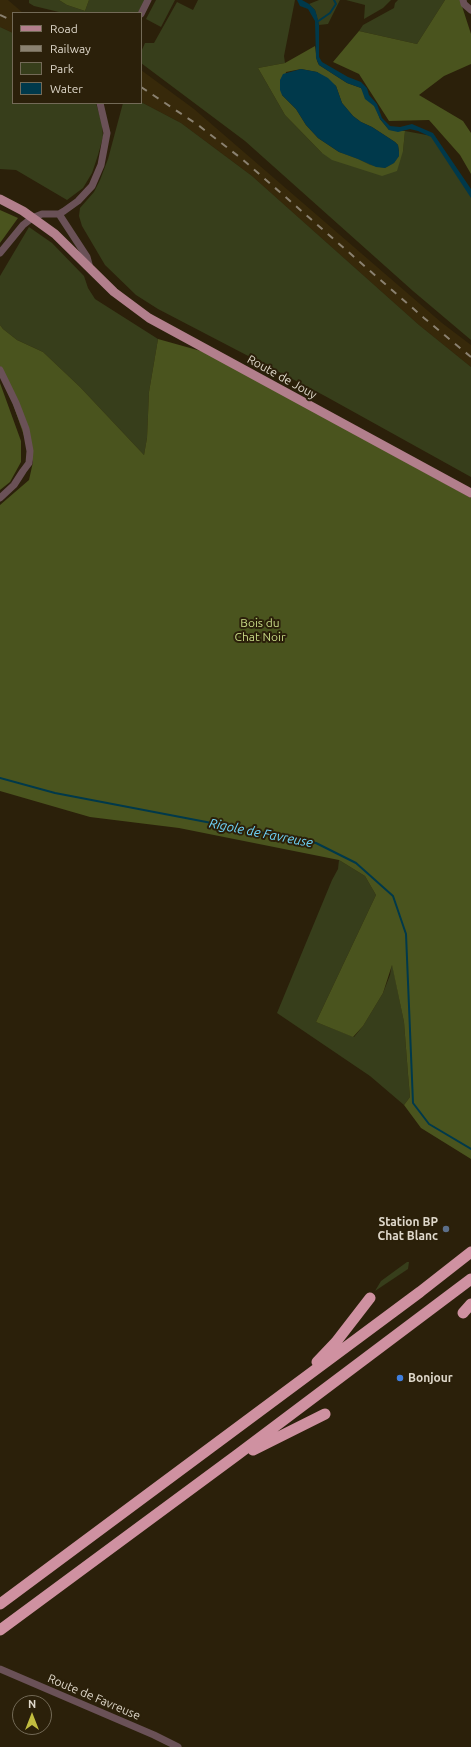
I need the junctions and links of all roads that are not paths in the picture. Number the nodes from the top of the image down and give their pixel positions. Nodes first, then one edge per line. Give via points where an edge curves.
1 (148, 0) edge
2 (463, 0) edge
3 (471, 10) edge
4 (142, 12) edge
5 (100, 104) edge
6 (0, 199) edge
7 (59, 214) junction
8 (32, 218) junction
9 (0, 253) edge
10 (90, 269) junction
11 (0, 370) edge
12 (471, 493) edge
13 (0, 498) edge
14 (471, 1252) edge
15 (471, 1279) edge
16 (370, 1298) dead end
17 (471, 1304) edge
18 (463, 1313) dead end
19 (314, 1371) junction
20 (325, 1414) dead end
21 (237, 1455) junction
22 (0, 1604) edge
23 (1, 1631) edge
24 (0, 1669) edge
25 (178, 1747) edge

1 - 4 street
2 - 3 street
5 - 7 street via 107,133 98,175 87,192
6 - 8 main road, Route de Jouy
7 - 8 street via 42,214
7 - 10 street, Route de Jouy via 87,257
8 - 9 street
8 - 10 main road, Route de Jouy via 54,234
10 - 12 main road, Route de Jouy via 114,292 149,318
11 - 13 street via 19,410 30,451 29,463 14,485
14 - 19 highway
15 - 21 highway
16 - 19 highway via 336,1342 317,1360
17 - 18 highway
19 - 22 highway
20 - 21 highway via 250,1452
21 - 23 highway
24 - 25 street, Route de Favreuse

